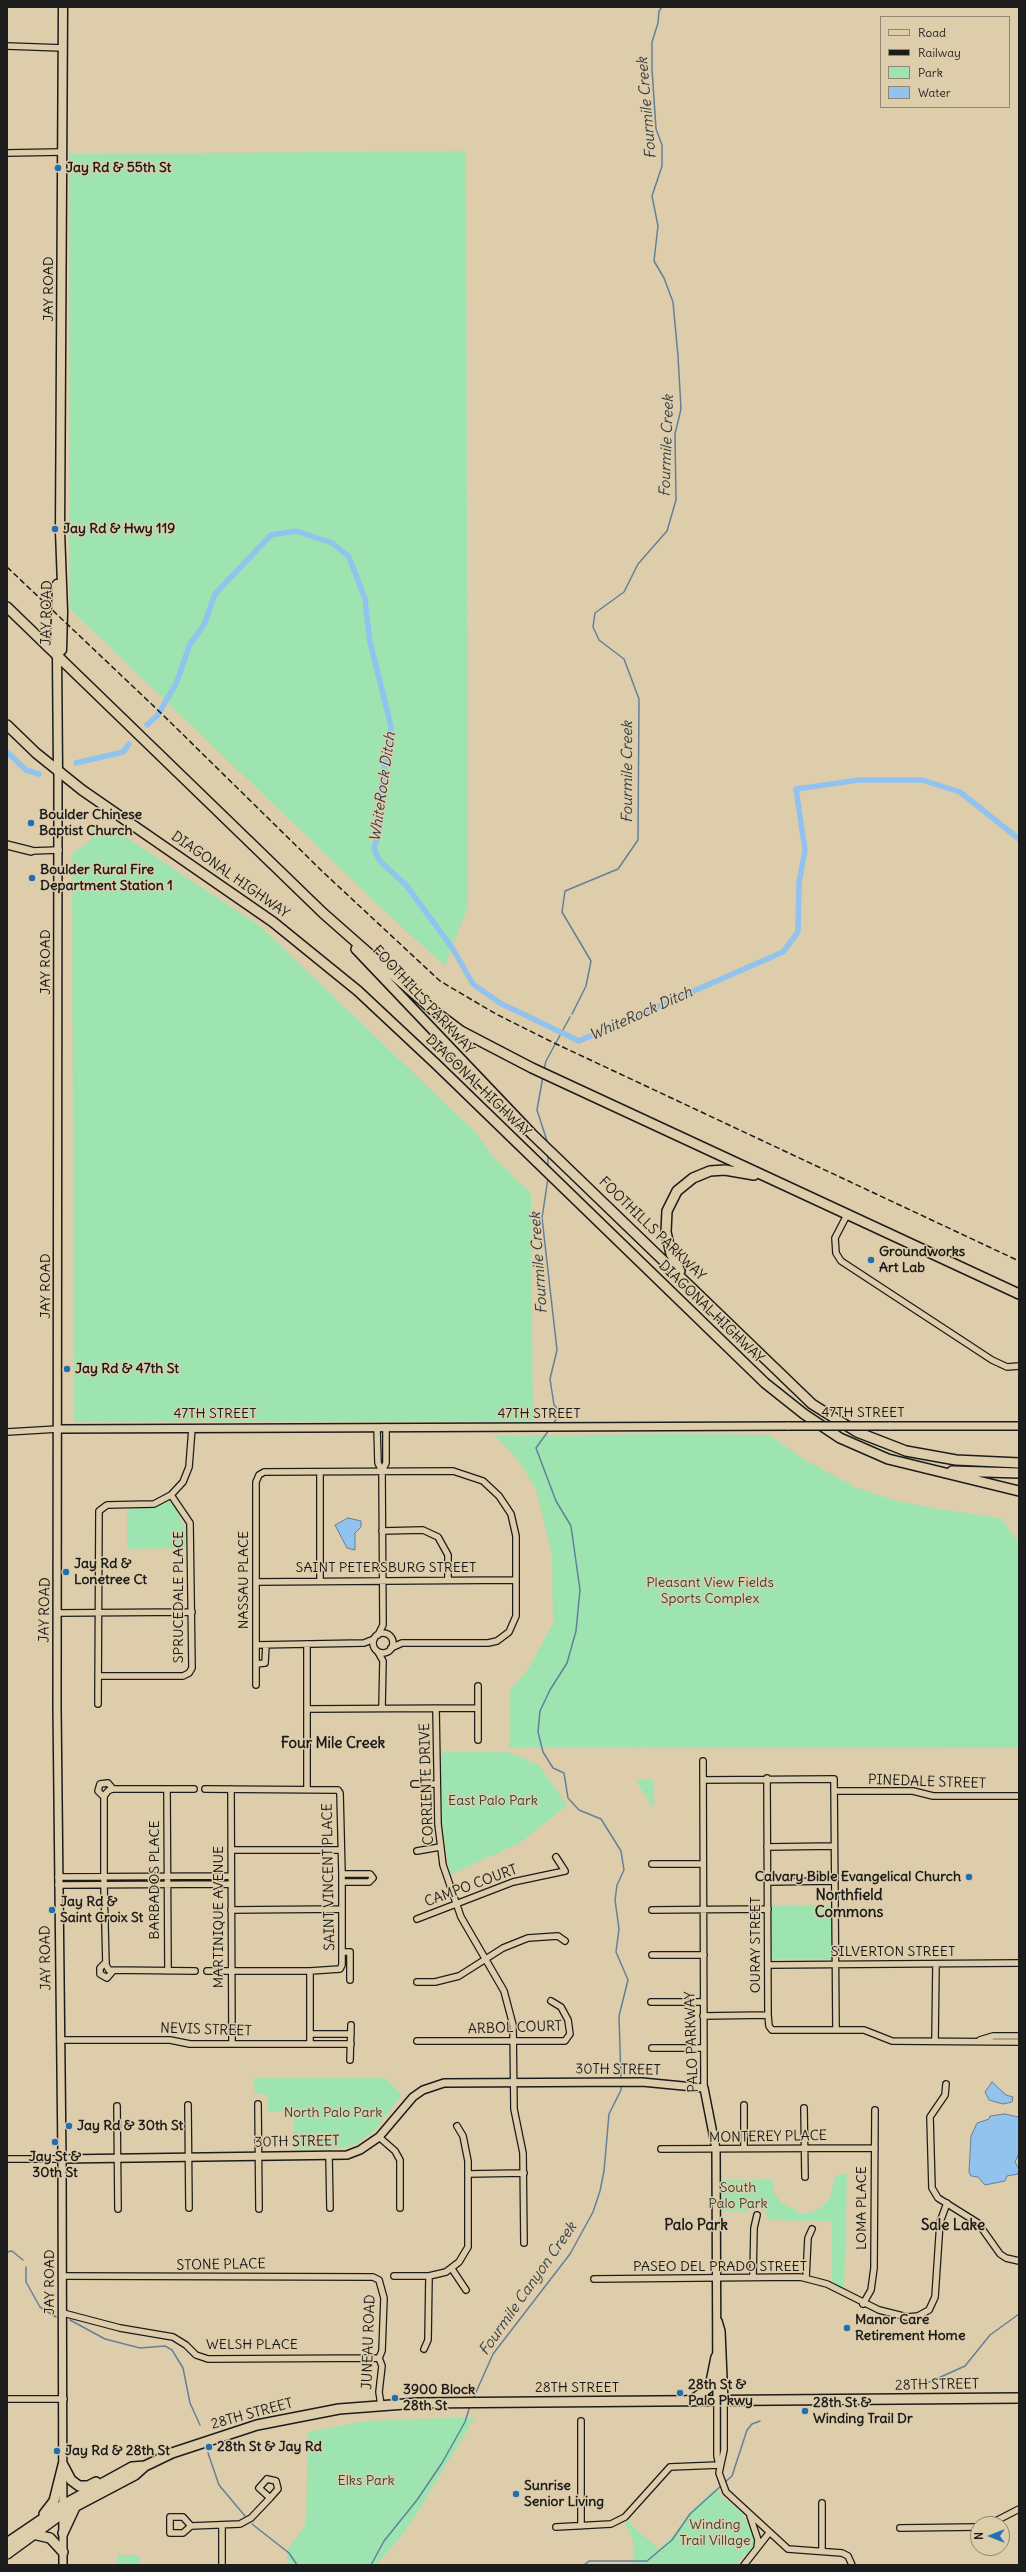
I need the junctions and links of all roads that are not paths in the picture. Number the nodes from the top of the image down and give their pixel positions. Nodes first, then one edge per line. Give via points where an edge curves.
1 (63, 7) edge
2 (7, 46) edge
3 (63, 48) junction
4 (62, 152) junction
5 (7, 153) edge
6 (7, 607) edge
7 (58, 655) junction
8 (7, 725) edge
9 (58, 771) junction
10 (7, 845) edge
11 (31, 850) joint
12 (59, 850) junction
13 (323, 912) junction
14 (766, 1176) junction
15 (847, 1215) junction
16 (686, 1281) junction
17 (1019, 1294) edge
18 (1019, 1366) edge
19 (1012, 1368) junction
20 (1019, 1371) edge
21 (1019, 1426) edge
22 (192, 1428) junction
23 (378, 1428) junction
24 (386, 1428) junction
25 (58, 1430) junction
26 (7, 1432) edge
27 (1019, 1463) edge
28 (922, 1468) junction
29 (382, 1471) junction
30 (320, 1472) junction
31 (1019, 1473) edge
32 (1019, 1491) edge
33 (171, 1495) junction
34 (382, 1530) junction
35 (448, 1580) junction
36 (516, 1580) junction
37 (320, 1581) junction
38 (382, 1581) junction
39 (256, 1582) junction
40 (99, 1612) junction
41 (192, 1612) junction
42 (58, 1613) junction
43 (383, 1625) junction
44 (376, 1637) junction
45 (390, 1637) junction
46 (364, 1643) junction
47 (402, 1643) junction
48 (307, 1644) junction
49 (256, 1645) junction
50 (266, 1645) junction
51 (376, 1650) junction
52 (390, 1650) junction
53 (383, 1661) junction
54 (256, 1664) junction
55 (98, 1676) junction
56 (256, 1685) dead end
57 (478, 1686) dead end
58 (98, 1704) dead end
59 (382, 1708) junction
60 (478, 1708) junction
61 (307, 1709) junction
62 (436, 1709) junction
63 (478, 1740) dead end
64 (703, 1761) dead end
65 (767, 1778) junction
66 (703, 1780) junction
67 (414, 1784) dead end
68 (437, 1784) junction
69 (113, 1789) junction
70 (167, 1789) junction
71 (194, 1789) dead end
72 (205, 1789) dead end
73 (231, 1789) junction
74 (307, 1789) junction
75 (834, 1792) junction
76 (1019, 1796) edge
77 (104, 1797) junction
78 (834, 1846) junction
79 (440, 1847) junction
80 (767, 1847) junction
81 (231, 1850) junction
82 (341, 1850) junction
83 (417, 1851) dead end
84 (556, 1857) dead end
85 (652, 1864) dead end
86 (703, 1864) junction
87 (342, 1874) junction
88 (167, 1876) junction
89 (231, 1876) junction
90 (58, 1877) junction
91 (104, 1877) junction
92 (834, 1881) junction
93 (342, 1882) junction
94 (768, 1882) junction
95 (231, 1884) junction
96 (58, 1885) junction
97 (104, 1885) junction
98 (167, 1885) junction
99 (456, 1904) junction
100 (342, 1909) junction
101 (768, 1909) junction
102 (231, 1910) junction
103 (652, 1910) dead end
104 (704, 1910) junction
105 (417, 1918) dead end
106 (565, 1940) dead end
107 (342, 1952) junction
108 (652, 1955) dead end
109 (704, 1955) junction
110 (486, 1960) junction
111 (835, 1964) junction
112 (936, 1964) junction
113 (1019, 1964) edge
114 (106, 1965) junction
115 (768, 1965) junction
116 (113, 1971) junction
117 (168, 1971) junction
118 (195, 1971) dead end
119 (207, 1971) dead end
120 (232, 1971) junction
121 (310, 1971) junction
122 (350, 1980) dead end
123 (417, 1982) dead end
124 (551, 2002) dead end
125 (651, 2002) dead end
126 (703, 2002) junction
127 (768, 2015) junction
128 (703, 2016) junction
129 (351, 2025) dead end
130 (836, 2030) junction
131 (310, 2034) junction
132 (351, 2034) junction
133 (1019, 2036) edge
134 (60, 2040) junction
135 (417, 2041) dead end
136 (936, 2041) junction
137 (976, 2041) junction
138 (513, 2042) junction
139 (1019, 2042) edge
140 (310, 2043) junction
141 (232, 2044) junction
142 (351, 2044) junction
143 (652, 2048) dead end
144 (704, 2048) junction
145 (350, 2060) dead end
146 (513, 2083) junction
147 (946, 2084) dead end
148 (704, 2088) junction
149 (258, 2104) dead end
150 (188, 2105) dead end
151 (744, 2105) dead end
152 (117, 2106) dead end
153 (804, 2108) dead end
154 (875, 2110) dead end
155 (457, 2126) dead end
156 (379, 2137) junction
157 (744, 2148) junction
158 (804, 2148) junction
159 (875, 2148) junction
160 (661, 2149) dead end
161 (716, 2149) junction
162 (188, 2156) junction
163 (259, 2156) junction
164 (329, 2156) junction
165 (117, 2157) junction
166 (7, 2159) edge
167 (62, 2159) junction
168 (524, 2173) junction
169 (468, 2174) junction
170 (804, 2177) dead end
171 (947, 2203) junction
172 (189, 2208) dead end
173 (330, 2208) dead end
174 (400, 2208) dead end
175 (118, 2209) dead end
176 (259, 2209) dead end
177 (757, 2215) dead end
178 (812, 2229) dead end
179 (524, 2242) dead end
180 (1019, 2261) edge
181 (452, 2269) junction
182 (62, 2276) junction
183 (394, 2276) dead end
184 (428, 2276) junction
185 (717, 2277) junction
186 (753, 2277) junction
187 (806, 2278) junction
188 (594, 2279) dead end
189 (379, 2280) joint
190 (466, 2290) dead end
191 (863, 2304) junction
192 (63, 2313) junction
193 (718, 2321) junction
194 (424, 2349) dead end
195 (716, 2357) junction
196 (379, 2358) junction
197 (1019, 2398) edge
198 (7, 2399) edge
199 (64, 2399) junction
200 (687, 2402) junction
201 (721, 2402) junction
202 (381, 2405) junction
203 (581, 2421) dead end
204 (63, 2465) junction
205 (720, 2465) junction
206 (145, 2466) junction
207 (132, 2467) junction
208 (270, 2498) dead end
209 (822, 2503) dead end
210 (76, 2505) junction
211 (63, 2509) junction
212 (1019, 2509) edge
213 (750, 2515) junction
214 (1005, 2516) edge
215 (222, 2525) junction
216 (191, 2526) dead end
217 (556, 2526) dead end
218 (581, 2526) junction
219 (970, 2527) edge
220 (900, 2528) dead end
221 (32, 2530) junction
222 (769, 2533) junction
223 (63, 2534) junction
224 (7, 2543) edge
225 (757, 2549) junction
226 (822, 2551) junction
227 (63, 2552) junction
228 (7, 2554) edge
229 (63, 2565) edge
230 (222, 2565) edge
231 (744, 2565) edge
232 (852, 2565) edge

1 - 3 main road, JAY ROAD
2 - 3 street
3 - 4 main road, JAY ROAD
4 - 5 street
4 - 7 main road, JAY ROAD via 60,571 55,647
6 - 7 highway, DIAGONAL HIGHWAY
7 - 9 main road, JAY ROAD
7 - 13 highway, DIAGONAL HIGHWAY via 90,689
8 - 9 highway, DIAGONAL HIGHWAY
9 - 12 street, JAY ROAD
9 - 28 highway, DIAGONAL HIGHWAY via 214,879 310,951 380,1012 765,1384 804,1414 855,1446 888,1459
10 - 11 street
11 - 12 street
12 - 25 street, JAY ROAD
13 - 14 highway via 447,1021 479,1041
13 - 16 highway, FOOTHILLS PARKWAY via 402,1000 532,1134
14 - 15 highway
14 - 16 highway via 725,1170 710,1171 693,1178 677,1191 667,1211 666,1232 671,1254
15 - 17 highway
15 - 19 street via 835,1238 836,1252 842,1261 992,1360
16 - 27 highway, FOOTHILLS PARKWAY via 802,1396 841,1423 880,1442 922,1455 956,1460
18 - 19 street
19 - 20 street
21 - 24 street, 47TH STREET, bridge
22 - 23 street, 47TH STREET
22 - 25 street, 47TH STREET
22 - 33 street via 189,1467 183,1482
23 - 24 street, 47TH STREET
23 - 29 street via 378,1463
24 - 29 street via 386,1463
25 - 26 street
25 - 42 street, JAY ROAD
28 - 31 highway
28 - 32 highway
29 - 30 street
29 - 34 street
29 - 36 street via 460,1472 474,1476 493,1489 506,1504 514,1525
30 - 37 street
30 - 39 street, NASSAU PLACE via 270,1472 259,1475 256,1482
33 - 40 street via 150,1505 111,1505 101,1508 98,1515
33 - 41 street, SPRUCEDALE PLACE via 190,1523
34 - 35 street via 423,1530 438,1537 448,1555
34 - 38 street
35 - 36 street, SAINT PETERSBURG STREET
35 - 38 street, SAINT PETERSBURG STREET
36 - 47 street via 515,1619 509,1632 497,1640 488,1643
37 - 38 street, SAINT PETERSBURG STREET
37 - 39 street, SAINT PETERSBURG STREET
38 - 43 street
39 - 49 street, NASSAU PLACE
40 - 41 street
40 - 42 street
40 - 55 street
41 - 55 street, SPRUCEDALE PLACE via 192,1668 189,1673 183,1676
42 - 90 street, JAY ROAD
43 - 44 street
43 - 45 street
44 - 45 street
44 - 46 street
44 - 51 street
45 - 47 street
45 - 52 street
46 - 48 street
46 - 51 street
47 - 52 street
48 - 50 street
48 - 61 street
49 - 50 street
49 - 54 street, NASSAU PLACE
50 - 54 street via 265,1663
51 - 52 street
51 - 53 street
52 - 53 street
53 - 59 street
54 - 56 street, NASSAU PLACE
55 - 58 street
57 - 60 street
59 - 61 street
59 - 62 street
60 - 62 street
60 - 63 street
61 - 74 street
62 - 68 street, CORRIENTE DRIVE
64 - 66 street, PALO PARKWAY
65 - 66 street
65 - 75 street via 834,1779
65 - 80 street, OURAY STREET
66 - 86 street, PALO PARKWAY
67 - 68 street
68 - 79 street, CORRIENTE DRIVE
69 - 70 street
69 - 77 street
69 - 77 street via 108,1783 100,1784 98,1791
70 - 71 street
70 - 88 street, BARBADOS PLACE
72 - 73 street
73 - 74 street
73 - 81 street, MARTINIQUE AVENUE
74 - 82 street, SAINT VINCENT PLACE via 334,1789 340,1793
75 - 76 street, PINEDALE STREET
75 - 78 street
77 - 91 street
78 - 80 street
78 - 92 street
79 - 83 street
79 - 99 street, CORRIENTE DRIVE
80 - 94 street, OURAY STREET
81 - 82 street
81 - 89 street, MARTINIQUE AVENUE
82 - 87 street, SAINT VINCENT PLACE
84 - 99 street, CAMPO COURT via 565,1871 513,1882
85 - 86 street
86 - 104 street, PALO PARKWAY
87 - 93 street, SAINT VINCENT PLACE
87 - 93 street via 369,1874 373,1878 370,1882
88 - 89 street
88 - 91 street
88 - 98 street, BARBADOS PLACE
89 - 95 street, MARTINIQUE AVENUE
90 - 91 street
90 - 96 street, JAY ROAD
91 - 97 street
92 - 94 street
92 - 111 street
93 - 100 street, SAINT VINCENT PLACE
94 - 101 street, OURAY STREET
95 - 98 street
95 - 102 street, MARTINIQUE AVENUE
96 - 97 street
96 - 134 street, JAY ROAD
97 - 98 street
97 - 114 street
98 - 117 street, BARBADOS PLACE
99 - 105 street, CAMPO COURT
99 - 110 street, CORRIENTE DRIVE via 467,1929
100 - 102 street
100 - 107 street, SAINT VINCENT PLACE
101 - 104 street
101 - 115 street, OURAY STREET
102 - 120 street, MARTINIQUE AVENUE
103 - 104 street
104 - 109 street, PALO PARKWAY
106 - 110 street via 558,1936 528,1938 503,1948
107 - 121 street, SAINT VINCENT PLACE via 340,1969
107 - 122 street via 350,1952
108 - 109 street
109 - 126 street, PALO PARKWAY
110 - 123 street via 463,1975 447,1980
110 - 138 street, CORRIENTE DRIVE via 504,1991 513,2025
111 - 112 street, SILVERTON STREET
111 - 115 street, SILVERTON STREET
111 - 130 street
112 - 113 street, SILVERTON STREET
112 - 136 street
114 - 116 street
114 - 116 street via 100,1968 100,1974 107,1978
115 - 127 street, OURAY STREET
116 - 117 street
117 - 118 street
119 - 120 street
120 - 121 street
120 - 141 street, MARTINIQUE AVENUE
121 - 131 street
124 - 138 street, ARBOL COURT via 561,2007 565,2013 570,2027 569,2038 565,2041
125 - 126 street
126 - 128 street, PALO PARKWAY
127 - 128 street
127 - 130 street via 772,2030
128 - 144 street, PALO PARKWAY
129 - 132 street
130 - 136 street via 864,2030 892,2041
131 - 132 street
131 - 140 street
132 - 142 street
133 - 137 street via 994,2036
134 - 141 street, NEVIS STREET via 170,2040 190,2044
134 - 167 street, JAY ROAD
135 - 138 street, ARBOL COURT
136 - 137 street
137 - 139 street
138 - 146 street, CORRIENTE DRIVE
140 - 141 street, NEVIS STREET
140 - 142 street, NEVIS STREET
142 - 145 street
143 - 144 street
144 - 148 street, PALO PARKWAY
146 - 148 street, 30TH STREET via 653,2082
146 - 156 street, 30TH STREET via 444,2083 434,2086 413,2097
146 - 168 street, CORRIENTE DRIVE
147 - 171 street via 945,2095 930,2117 930,2139 932,2188 938,2198
148 - 161 street, PALO PARKWAY
149 - 163 street
150 - 162 street
151 - 157 street
152 - 165 street
153 - 158 street
154 - 159 street, LOMA PLACE
155 - 169 street via 466,2148
156 - 164 street, 30TH STREET via 360,2150 347,2155
156 - 174 street via 395,2151 400,2160
157 - 158 street, MONTEREY PLACE
157 - 161 street, MONTEREY PLACE
158 - 159 street, MONTEREY PLACE
158 - 170 street
159 - 191 street, LOMA PLACE via 874,2280
160 - 161 street, MONTEREY PLACE
161 - 185 street, PALO PARKWAY
162 - 163 street, 30TH STREET
162 - 165 street, 30TH STREET
162 - 172 street
163 - 164 street, 30TH STREET
163 - 176 street
164 - 173 street
165 - 167 street, 30TH STREET
165 - 175 street
166 - 167 street, 30TH STREET
167 - 182 street, JAY ROAD
168 - 169 street
168 - 179 street, CORRIENTE DRIVE
169 - 181 street via 468,2247
171 - 180 street via 978,2223 1000,2254
171 - 191 street, PASEO DEL PRADO STREET via 940,2222 933,2303 924,2314 907,2317
177 - 186 street via 754,2228
178 - 187 street via 808,2238
181 - 184 street
181 - 190 street
182 - 189 street, STONE PLACE via 372,2277
182 - 192 street, JAY ROAD
183 - 184 street
184 - 194 street via 428,2340
185 - 186 street, PASEO DEL PRADO STREET
185 - 188 street, PASEO DEL PRADO STREET
185 - 193 street, PALO PARKWAY
186 - 187 street, PASEO DEL PRADO STREET
187 - 191 street, PASEO DEL PRADO STREET via 827,2284
189 - 196 street, JUNEAU ROAD via 384,2298 382,2351
192 - 196 street, WELSH PLACE via 120,2328 173,2337 196,2355 208,2358
192 - 199 street, JAY ROAD
193 - 195 street, PALO PARKWAY
193 - 201 street, PALO PARKWAY via 721,2331
195 - 200 highway via 710,2387 700,2396
195 - 201 street, PALO PARKWAY
196 - 202 street, JUNEAU ROAD via 382,2366 379,2392
197 - 201 highway, 28TH STREET
198 - 199 street
199 - 204 street, JAY ROAD
200 - 201 highway, 28TH STREET
200 - 202 highway, 28TH STREET
201 - 205 street via 717,2456
202 - 206 highway, 28TH STREET via 339,2409 257,2425 191,2446
203 - 218 street
204 - 207 highway via 71,2480 82,2486 88,2486 121,2469
204 - 211 street, JAY ROAD
204 - 221 highway via 54,2501
205 - 213 street via 720,2479 726,2492
205 - 218 street via 670,2467 619,2521 602,2526
206 - 207 highway, 28TH STREET
206 - 210 highway, 28TH STREET via 135,2475
207 - 211 highway, 28TH STREET
208 - 215 street via 246,2521
209 - 226 street
210 - 211 highway, 28TH STREET
210 - 223 highway
211 - 221 highway
211 - 223 street, JAY ROAD
212 - 214 street
213 - 222 street
213 - 225 street via 758,2540
215 - 216 street
215 - 230 street
217 - 218 street
219 - 220 street
221 - 224 highway
221 - 227 highway via 50,2538
221 - 228 highway
222 - 225 street
222 - 226 street via 792,2551
223 - 227 street, JAY ROAD
225 - 231 street
226 - 232 street via 845,2554
227 - 229 street, JAY ROAD

